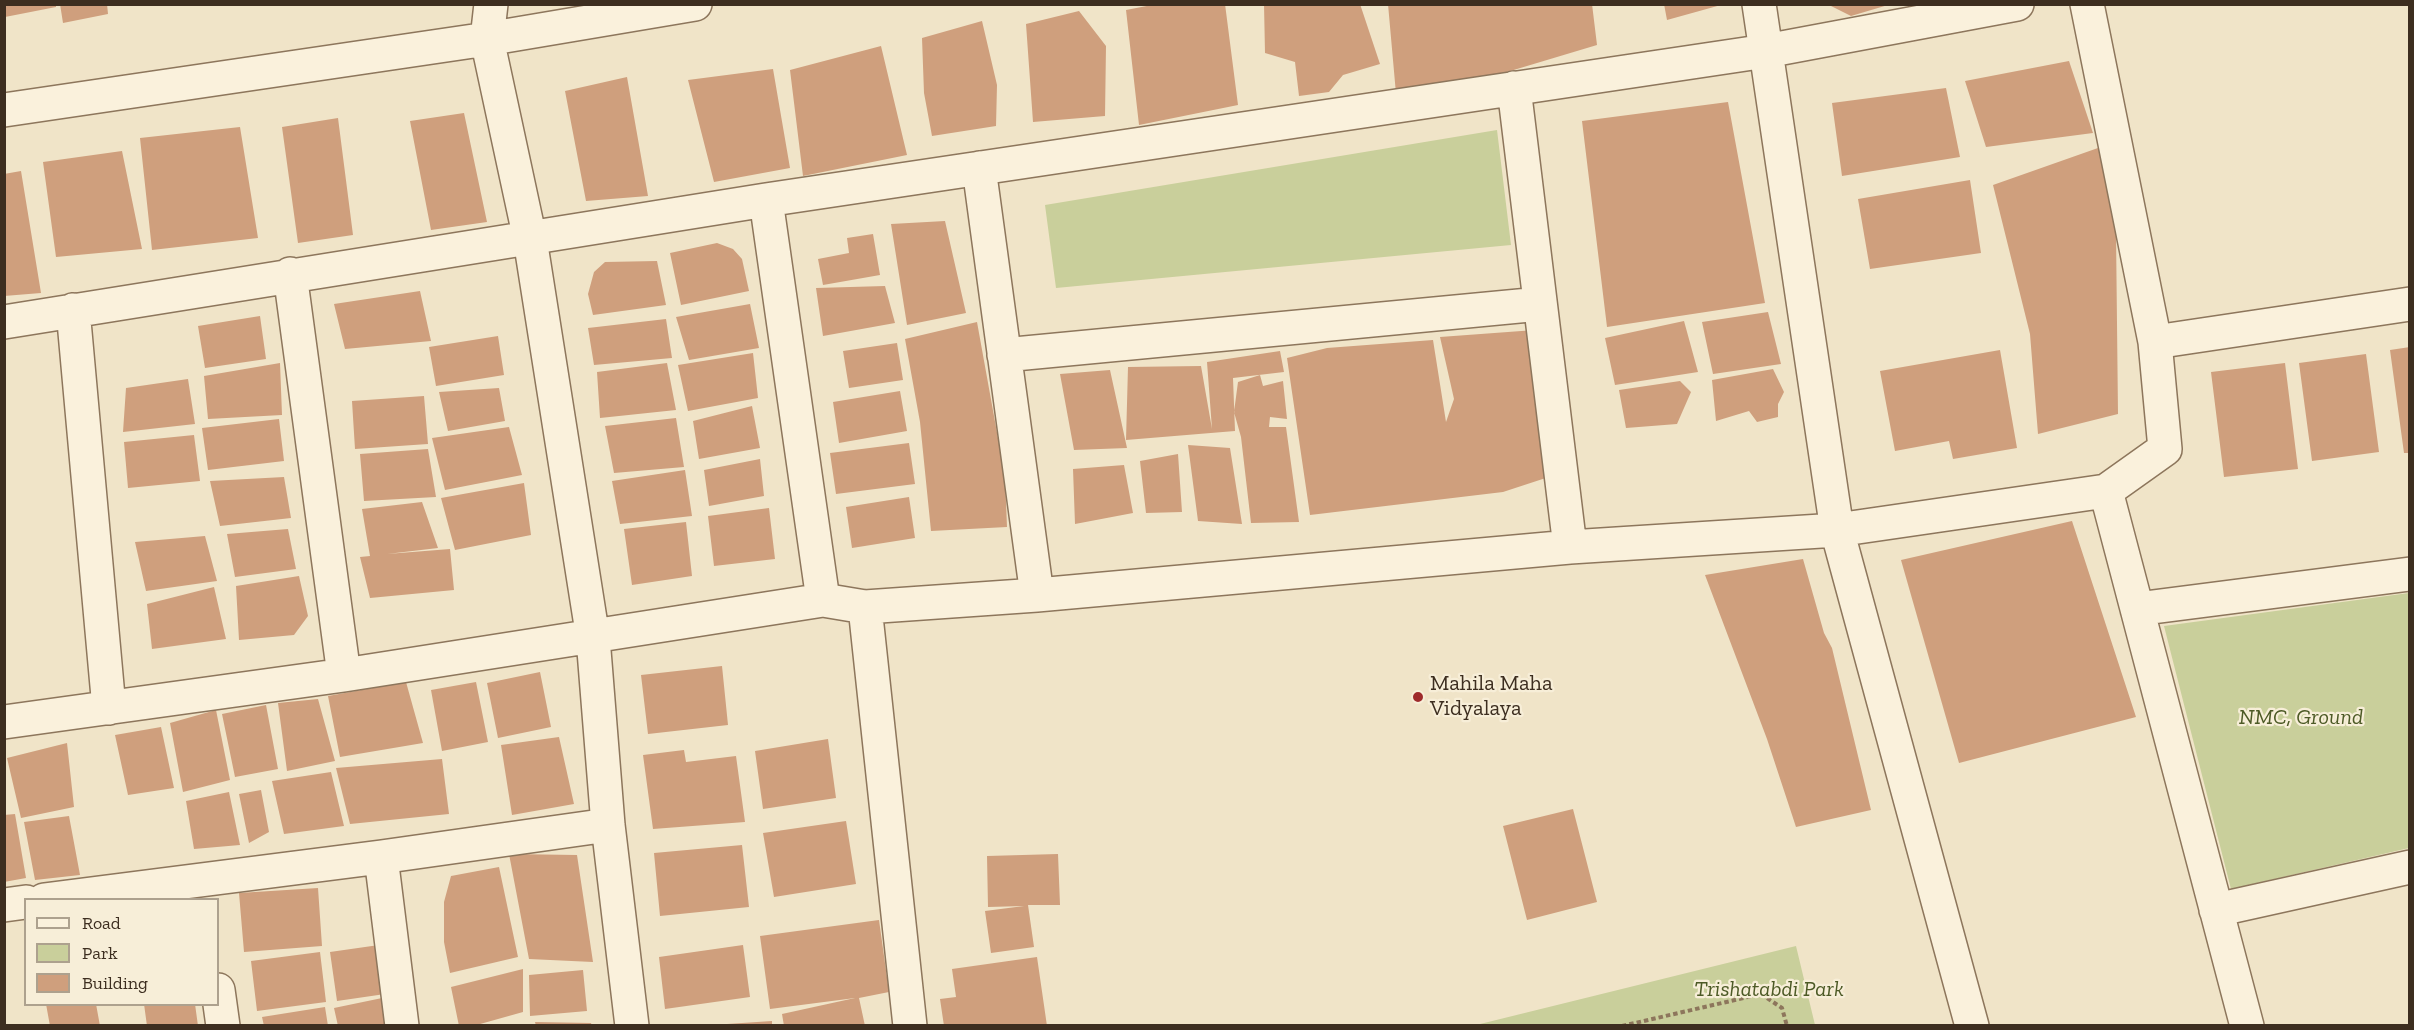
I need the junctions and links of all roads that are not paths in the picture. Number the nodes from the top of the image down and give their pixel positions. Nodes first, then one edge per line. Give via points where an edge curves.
1 (490, 4) edge
2 (695, 4) edge
3 (1759, 4) edge
4 (2017, 4) edge
5 (2086, 4) edge
6 (487, 39) junction
7 (1766, 51) junction
8 (1514, 88) junction
9 (4, 110) edge
10 (979, 168) junction
11 (766, 201) junction
12 (530, 239) junction
13 (290, 274) junction
14 (1540, 303) junction
15 (2409, 304) edge
16 (73, 310) junction
17 (4, 322) edge
18 (2155, 342) junction
19 (1004, 355) junction
20 (2106, 491) junction
21 (1837, 530) junction
22 (1570, 547) junction
23 (2409, 574) edge
24 (1037, 595) junction
25 (824, 600) junction
26 (865, 607) junction
27 (2137, 609) junction
28 (593, 638) junction
29 (344, 675) junction
30 (109, 708) junction
31 (4, 722) edge
32 (608, 825) junction
33 (381, 857) junction
34 (2409, 867) edge
35 (203, 889) edge
36 (73, 898) edge
37 (24, 902) edge
38 (4, 904) edge
39 (2216, 910) junction
40 (219, 997) edge
41 (223, 1026) edge
42 (402, 1026) edge
43 (632, 1026) edge
44 (910, 1026) edge
45 (1972, 1026) edge
46 (2247, 1026) edge

1 - 6 street
2 - 6 street
3 - 7 street
4 - 7 street
5 - 18 street
6 - 9 street
6 - 12 street
7 - 8 street
7 - 21 street
8 - 10 street
8 - 14 street
10 - 11 street
10 - 19 street
11 - 12 street
11 - 25 street
12 - 13 street
12 - 28 street
13 - 16 street
13 - 29 street
14 - 19 street
14 - 22 street
15 - 18 street
16 - 17 street
16 - 30 street
18 - 20 street via 2165,449
19 - 24 street
20 - 21 street
20 - 27 street
21 - 22 street
21 - 45 street
22 - 24 street
23 - 27 street
24 - 26 street
25 - 26 street
25 - 28 street
26 - 44 street
27 - 39 street
28 - 29 street
28 - 32 street
29 - 30 street
30 - 31 street
32 - 33 street
32 - 43 street
33 - 35 street
33 - 42 street
34 - 39 street
35 - 36 street
37 - 38 street
39 - 46 street
40 - 41 street

